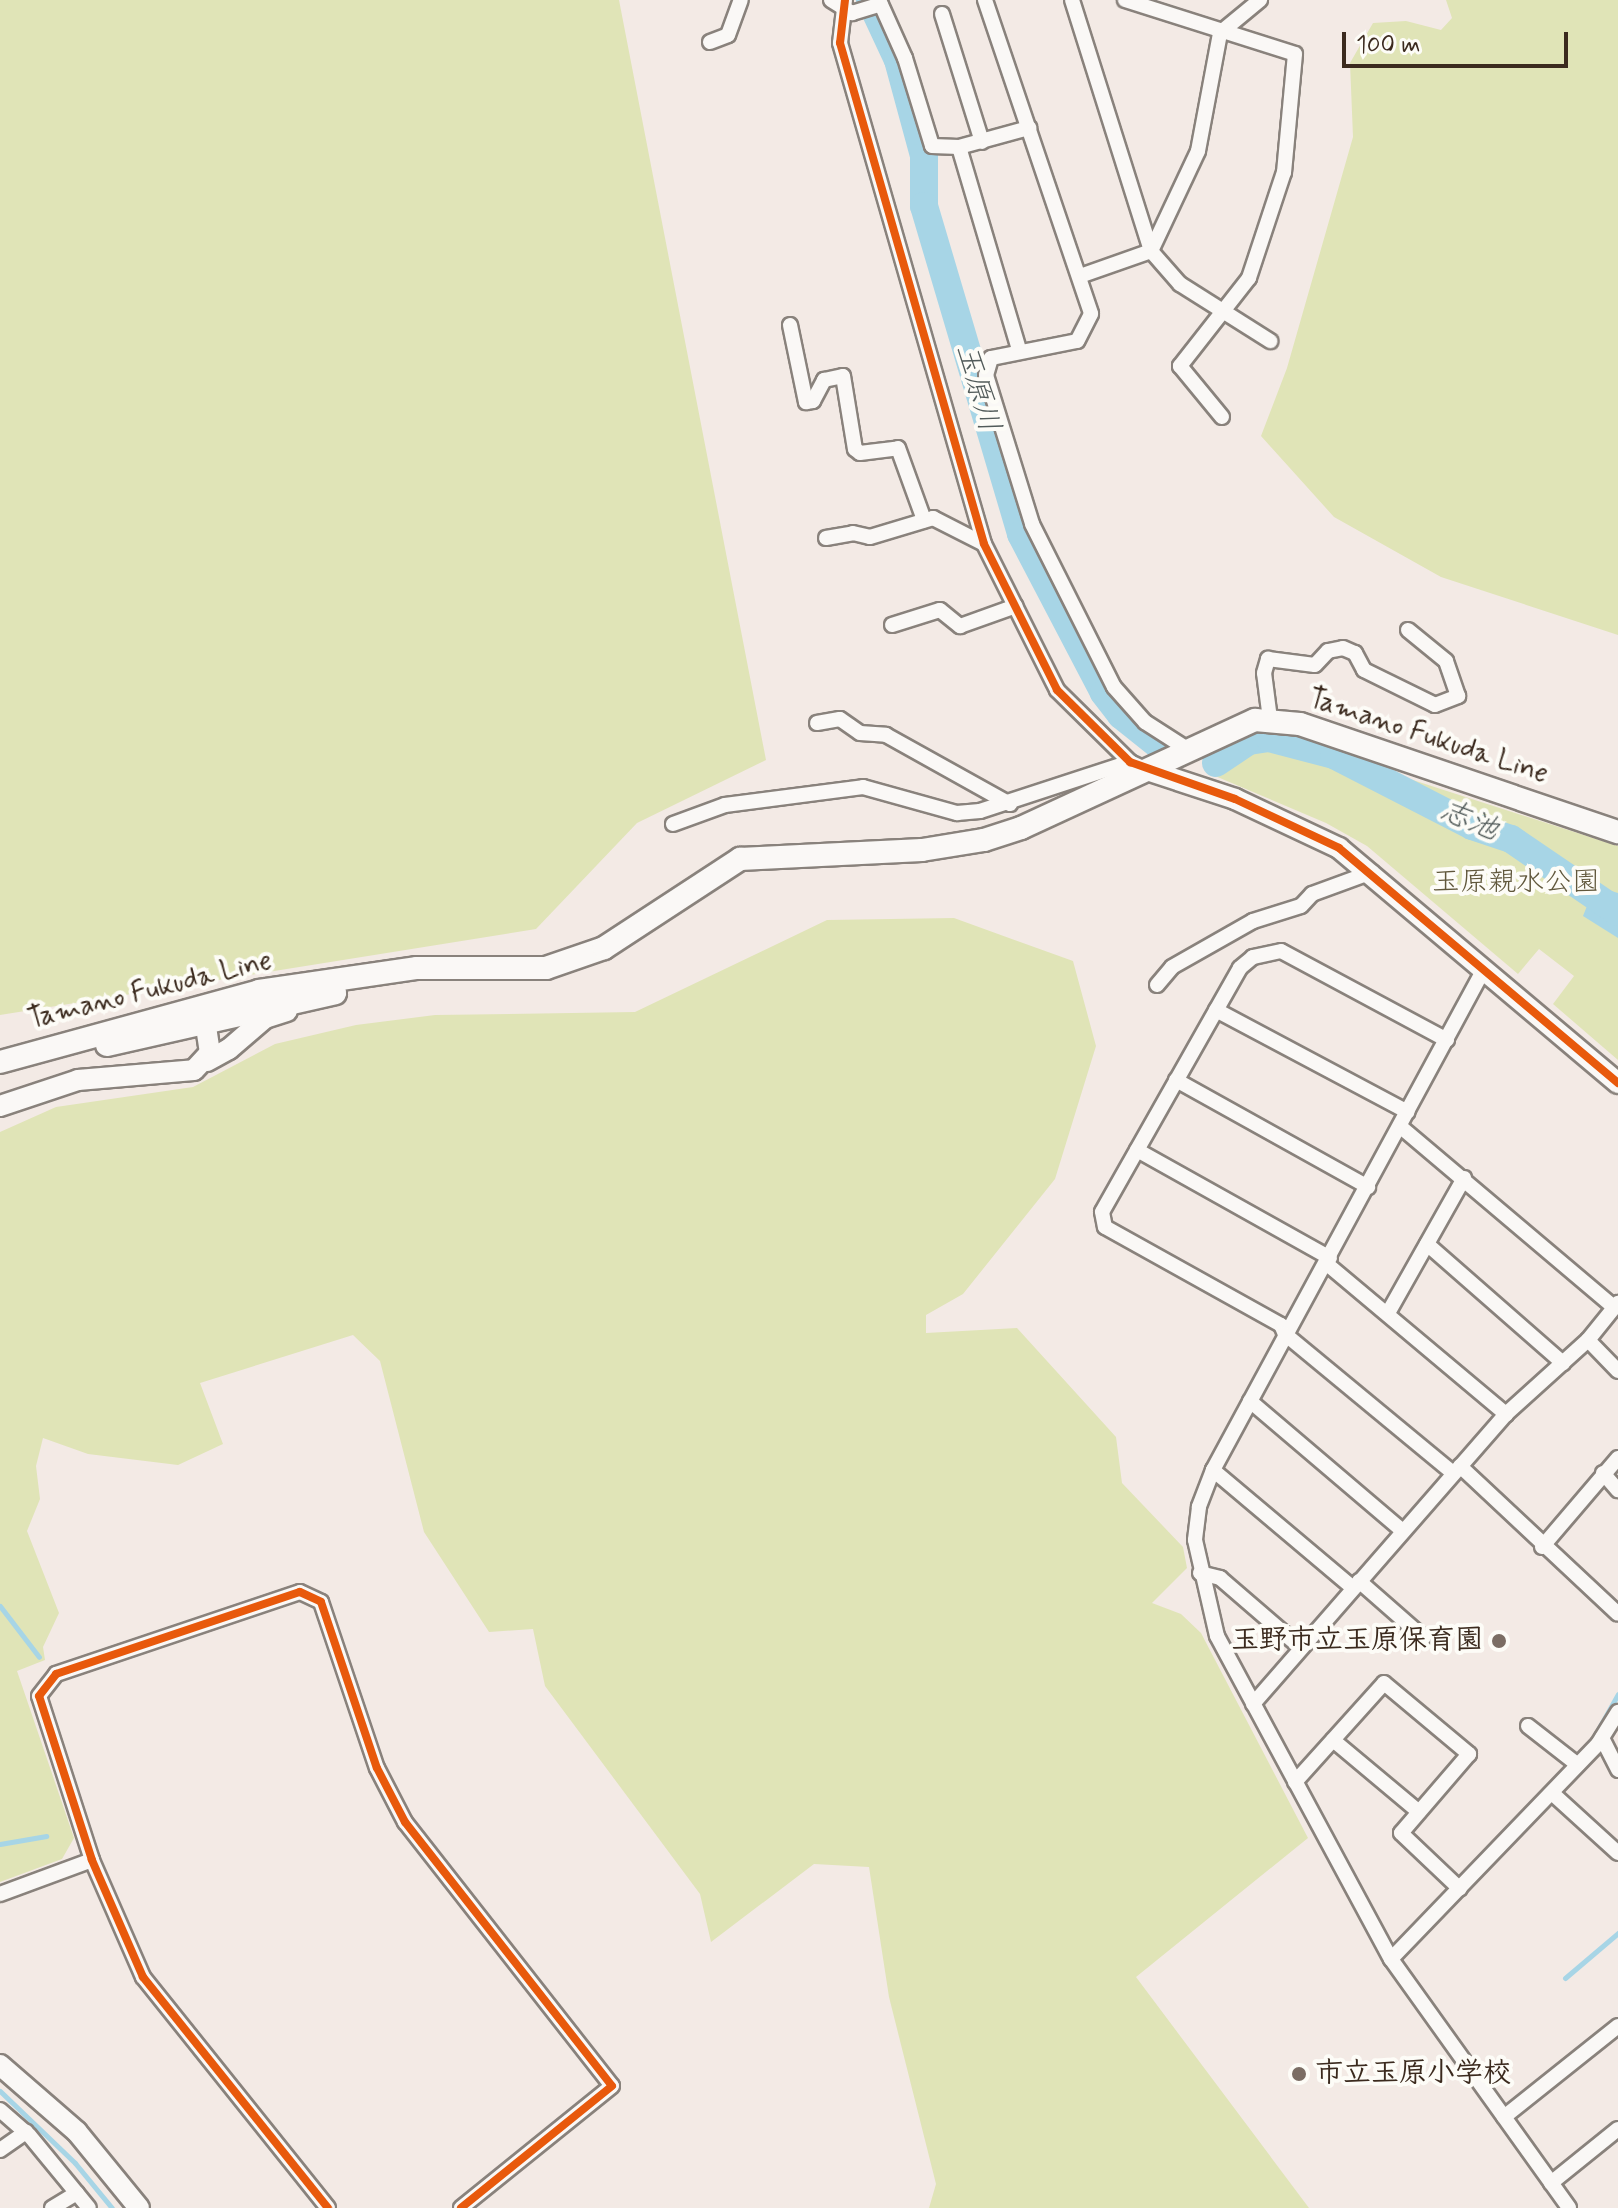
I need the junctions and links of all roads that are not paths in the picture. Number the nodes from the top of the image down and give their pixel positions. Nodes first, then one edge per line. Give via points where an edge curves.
1 (741, 0) edge
2 (831, 0) edge
3 (985, 0) edge
4 (1072, 0) edge
5 (1125, 0) edge
6 (1260, 0) edge
7 (876, 4) edge
8 (845, 5) edge
9 (942, 14) dead end
10 (1220, 33) junction
11 (710, 42) dead end
12 (1029, 128) junction
13 (982, 142) junction
14 (959, 147) junction
15 (1151, 251) junction
16 (1080, 276) junction
17 (1224, 312) junction
18 (790, 325) dead end
19 (1270, 341) dead end
20 (1019, 349) junction
21 (1222, 417) dead end
22 (924, 520) junction
23 (826, 538) dead end
24 (984, 544) junction
25 (1016, 606) junction
26 (892, 625) dead end
27 (1408, 630) dead end
28 (1270, 719) junction
29 (817, 723) dead end
30 (1187, 749) junction
31 (1139, 766) junction
32 (1010, 804) junction
33 (673, 824) dead end
34 (1618, 832) edge
35 (1372, 872) junction
36 (458, 969) junction
37 (1484, 969) junction
38 (1157, 985) dead end
39 (356, 988) junction
40 (1216, 1010) junction
41 (204, 1013) junction
42 (1447, 1040) junction
43 (207, 1061) junction
44 (0, 1065) edge
45 (1176, 1080) junction
46 (1618, 1083) edge
47 (0, 1106) edge
48 (1408, 1112) junction
49 (1402, 1128) junction
50 (1137, 1150) junction
51 (1464, 1178) junction
52 (1368, 1187) junction
53 (1427, 1244) junction
54 (1328, 1261) junction
55 (1616, 1305) edge
56 (1388, 1313) junction
57 (1285, 1334) junction
58 (1588, 1340) junction
59 (1563, 1363) junction
60 (1618, 1371) edge
61 (1250, 1401) junction
62 (1506, 1414) junction
63 (1618, 1458) edge
64 (1456, 1469) junction
65 (1213, 1470) junction
66 (1603, 1473) junction
67 (1618, 1490) edge
68 (1403, 1531) junction
69 (1542, 1547) junction
70 (1200, 1573) junction
71 (1356, 1584) junction
72 (1618, 1614) edge
73 (1424, 1638) dead end
74 (1301, 1648) junction
75 (1253, 1704) junction
76 (1618, 1712) edge
77 (1528, 1726) dead end
78 (1602, 1738) junction
79 (1333, 1740) junction
80 (1578, 1765) junction
81 (1618, 1770) edge
82 (1295, 1782) junction
83 (1552, 1793) junction
84 (1419, 1812) junction
85 (1618, 1853) edge
86 (92, 1860) junction
87 (1460, 1889) junction
88 (0, 1894) edge
89 (1391, 1959) junction
90 (1618, 2026) edge
91 (0, 2065) edge
92 (0, 2110) edge
93 (1504, 2117) junction
94 (1618, 2129) edge
95 (26, 2132) junction
96 (0, 2150) edge
97 (1551, 2183) junction
98 (77, 2193) junction
99 (52, 2208) edge
100 (89, 2208) edge
101 (139, 2208) edge
102 (328, 2208) edge
103 (461, 2208) edge
104 (1569, 2208) edge

1 - 11 street via 728,35
2 - 8 street
3 - 12 street
4 - 15 street
5 - 10 street
6 - 10 street
7 - 8 street
7 - 14 street via 905,58 932,146
8 - 24 street via 840,43
9 - 13 street
10 - 15 street via 1198,151
10 - 17 street via 1295,54 1284,172 1249,278
12 - 13 street
12 - 16 street
13 - 14 street
14 - 20 street
15 - 16 street
15 - 17 street via 1180,284
16 - 20 street via 1091,314 1077,341
17 - 19 street
17 - 21 street via 1180,366
18 - 22 street via 806,402 813,401 824,380 843,376 855,449 860,453 898,448
20 - 30 street via 991,358 986,375 1032,524 1114,687 1145,722
22 - 23 street via 870,537 853,533
22 - 24 street via 944,519
24 - 25 street
25 - 26 street via 960,626 940,610
25 - 31 street via 1057,690
27 - 28 street via 1446,661 1458,696 1435,705 1364,670 1355,653 1343,648 1328,651 1315,665 1268,659 1264,673
28 - 30 main road, Tamano Fukuda Line via 1238,725
28 - 34 main road, Tamano Fukuda Line via 1300,724
29 - 32 street via 840,719 860,733 886,735
30 - 31 main road, Tamano Fukuda Line
31 - 32 street
31 - 35 street via 1304,830
31 - 36 main road, Tamano Fukuda Line via 1021,828 945,848 740,859 634,930 584,956 546,968
32 - 33 street via 957,813 863,787 725,805
35 - 37 street
35 - 38 street via 1312,894 1301,906 1253,921 1172,967
36 - 39 main road, Tamano Fukuda Line
36 - 41 main road, Tamano Fukuda Line via 417,968
37 - 42 street
37 - 46 street
39 - 41 main road, Tamano Fukuda Line
39 - 43 street via 265,1018
40 - 42 street via 1240,968 1253,957 1281,951
40 - 45 street
40 - 48 street
41 - 43 street
41 - 44 main road, Tamano Fukuda Line
42 - 48 street
43 - 47 street via 177,1074 78,1080
45 - 50 street
45 - 52 street
48 - 49 street
49 - 51 street
49 - 52 street
50 - 54 street
50 - 57 street via 1102,1212 1105,1227 1281,1325
51 - 53 street
51 - 55 street
52 - 54 street
53 - 56 street
53 - 59 street
54 - 56 street
54 - 57 street
55 - 58 street
56 - 62 street
57 - 61 street
57 - 64 street
58 - 59 street
58 - 60 street
59 - 62 street
61 - 65 street
61 - 68 street
62 - 64 street
63 - 66 street
64 - 68 street
64 - 69 street
65 - 70 street via 1199,1507 1195,1540
65 - 71 street
66 - 67 street
66 - 69 street
68 - 71 street
69 - 72 street
70 - 74 street via 1220,1578
70 - 75 street via 1217,1636
71 - 73 street
71 - 74 street
74 - 75 street
75 - 82 street
76 - 78 street
77 - 80 street
78 - 80 street
78 - 81 street
79 - 82 street
79 - 84 street
79 - 84 street via 1384,1683 1469,1754
80 - 83 street
82 - 89 street
83 - 85 street
83 - 87 street
84 - 87 street via 1401,1833
86 - 88 street
86 - 102 street via 143,1977
86 - 103 street via 39,1696 43,1687 56,1674 300,1592 321,1602 377,1768 400,1813 429,1858 612,2086
87 - 89 street
89 - 93 street
90 - 93 street
91 - 101 street via 77,2132
92 - 95 street
93 - 97 street
94 - 97 street
95 - 96 street
95 - 98 street
97 - 104 street
98 - 99 street
98 - 100 street

